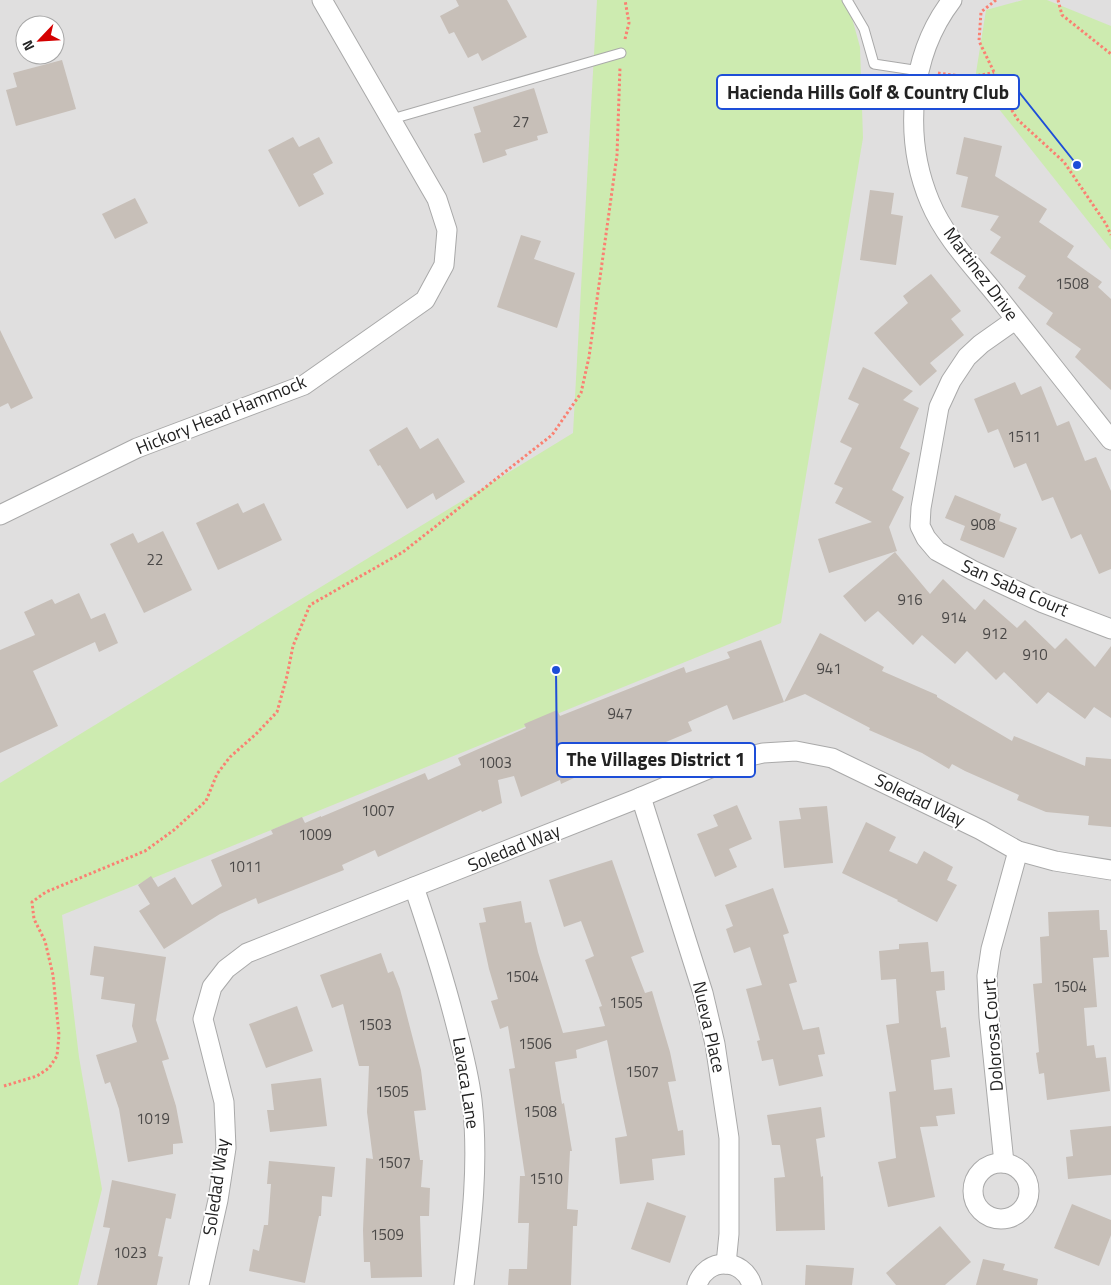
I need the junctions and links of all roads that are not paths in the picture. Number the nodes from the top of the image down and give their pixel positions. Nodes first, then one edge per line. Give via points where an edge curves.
1 (322, 0) edge
2 (848, 0) edge
3 (952, 0) edge
4 (621, 52) road end
5 (920, 70) junction
6 (392, 119) junction
7 (1015, 320) junction
8 (1111, 440) edge
9 (0, 515) edge
10 (1111, 629) edge
11 (641, 797) junction
12 (1018, 851) junction
13 (1111, 870) edge
14 (414, 887) junction
15 (1004, 1163) dead end
16 (726, 1264) junction
17 (199, 1285) edge
18 (464, 1285) edge
19 (698, 1285) edge
20 (752, 1285) edge

1 - 6 street, Hickory Head Hammock
2 - 5 lane via 864,29 874,64
3 - 5 street, Martinez Drive via 930,35
4 - 6 lane
5 - 7 street, Martinez Drive via 914,131 917,161 930,203 953,242
6 - 9 street, Hickory Head Hammock via 437,198 447,230 444,265 425,300 304,386 137,448
7 - 8 street, Martinez Drive
7 - 10 street, San Saba Court via 981,344 951,381 940,407 920,526 937,551 972,570 1043,603
11 - 12 street, Soledad Way via 725,762 763,752 796,751 832,758 848,765
11 - 14 street, Soledad Way
11 - 16 street, Nueva Place via 703,993 715,1044 729,1138
12 - 13 street, Soledad Way
12 - 15 street, Dolorosa Court via 991,949 987,976
14 - 17 street, Soledad Way via 247,953 226,969 212,987 203,1019 224,1102 226,1148
14 - 18 street, Lavaca Lane via 451,1004 472,1099 475,1192
16 - 19 street via 709,1268
16 - 20 street via 744,1271

